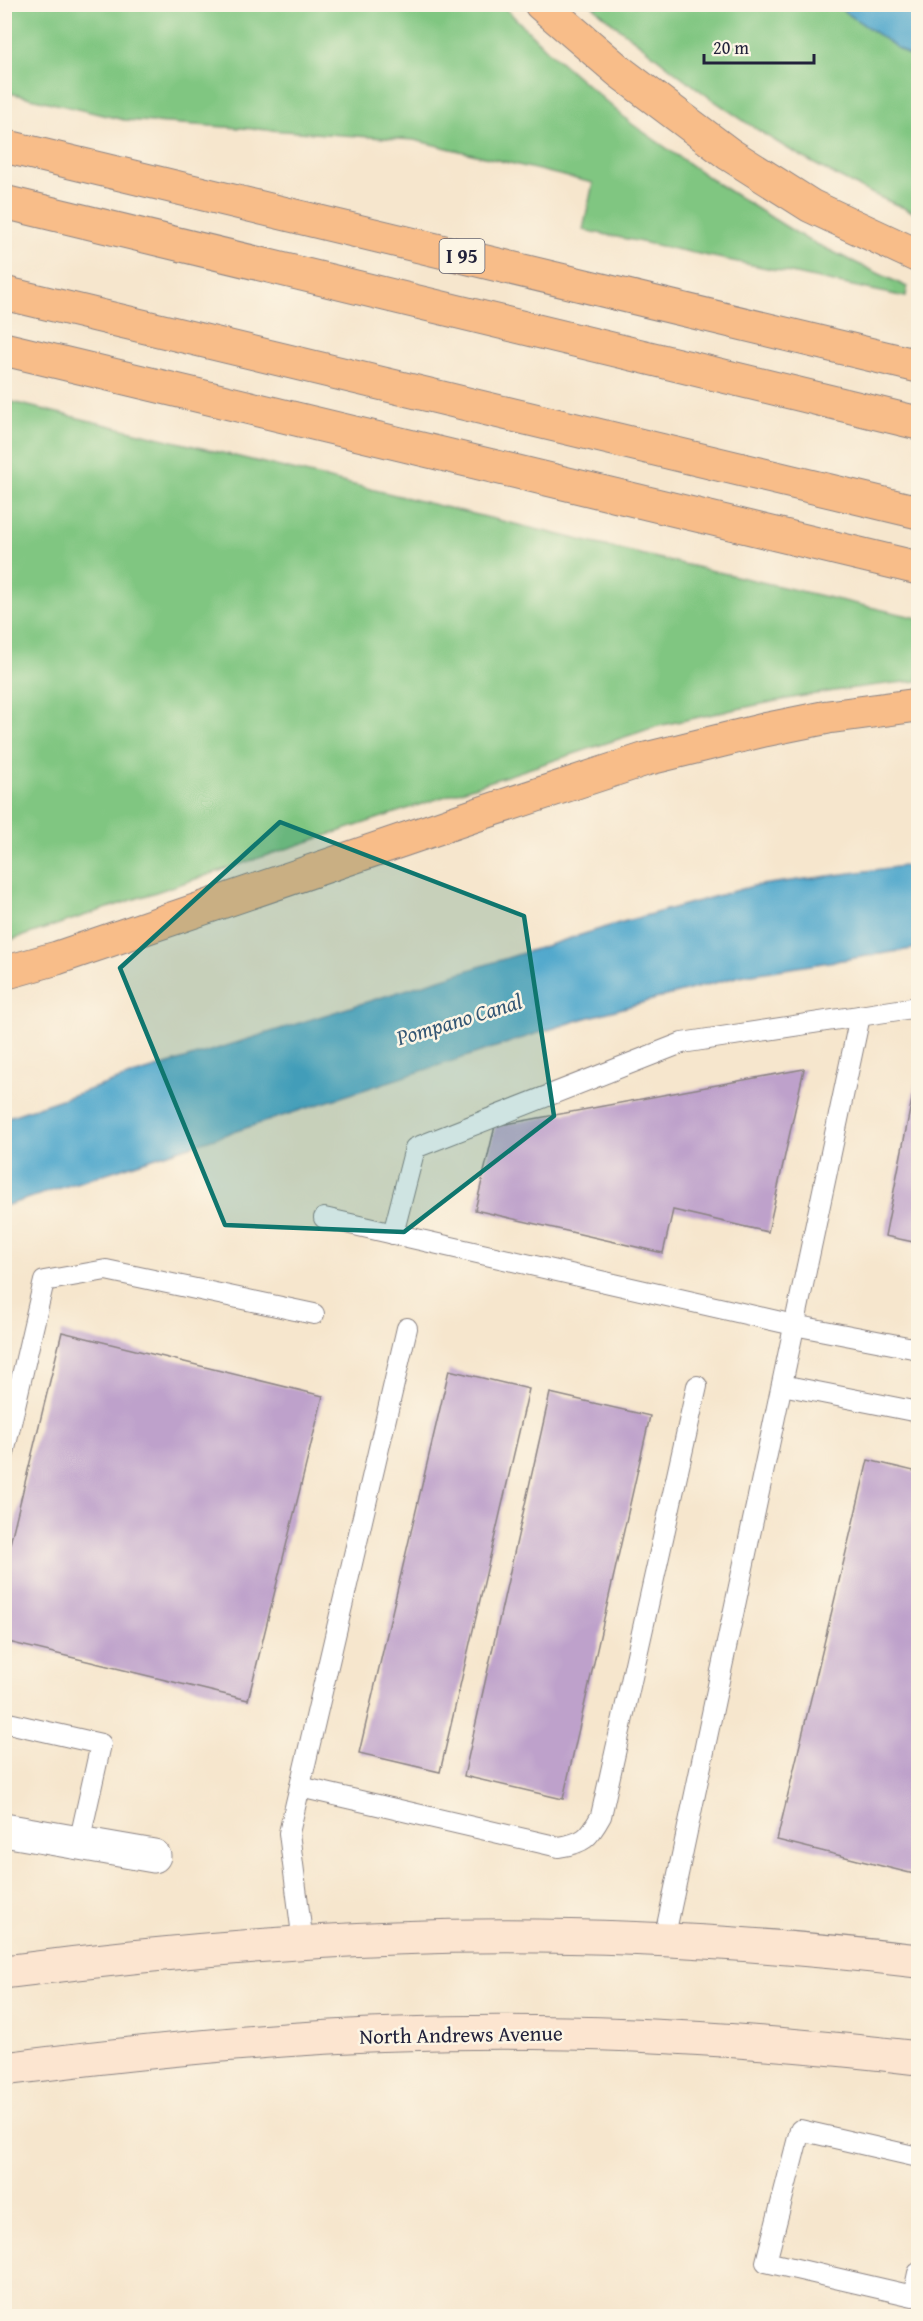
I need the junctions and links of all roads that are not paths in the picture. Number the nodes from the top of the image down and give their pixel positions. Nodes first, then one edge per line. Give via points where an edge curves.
1 (542, 4) edge
2 (4, 146) edge
3 (4, 202) edge
4 (918, 256) edge
5 (4, 293) edge
6 (4, 349) edge
7 (918, 366) edge
8 (918, 423) edge
9 (918, 512) edge
10 (918, 568) edge
11 (918, 705) edge
12 (57, 958) junction
13 (4, 973) edge
14 (4, 980) edge
15 (918, 1007) edge
16 (860, 1016) junction
17 (324, 1218) dead end
18 (393, 1234) junction
19 (314, 1314) dead end
20 (794, 1324) junction
21 (407, 1328) dead end
22 (918, 1350) edge
23 (782, 1385) junction
24 (697, 1386) dead end
25 (918, 1412) edge
26 (4, 1453) edge
27 (4, 1722) edge
28 (300, 1787) junction
29 (4, 1830) edge
30 (80, 1843) junction
31 (154, 1856) dead end
32 (664, 1940) junction
33 (303, 1943) junction
34 (918, 1961) edge
35 (4, 1972) edge
36 (918, 2058) edge
37 (4, 2068) edge
38 (918, 2157) edge
39 (918, 2273) edge

1 - 4 highway via 620,72 729,154 811,206
2 - 7 highway, I 95
3 - 8 highway
5 - 9 highway
6 - 10 highway
11 - 12 highway via 828,717 646,759
12 - 13 highway
12 - 14 highway
15 - 16 lane
16 - 18 lane via 682,1043 416,1148
16 - 20 lane
17 - 18 lane
18 - 20 lane
19 - 26 lane via 106,1270 44,1281
20 - 22 lane
20 - 23 lane
21 - 28 lane
23 - 25 lane
23 - 32 lane
24 - 28 lane via 601,1816 590,1836 577,1844 559,1847
27 - 30 lane via 101,1744
28 - 33 lane via 288,1833
29 - 30 street
30 - 31 street
32 - 33 main road via 507,1937
32 - 34 main road
33 - 35 main road via 125,1956
36 - 37 main road, North Andrews Avenue via 661,2036 399,2034 135,2052
38 - 39 lane via 800,2130 766,2262 913,2296

